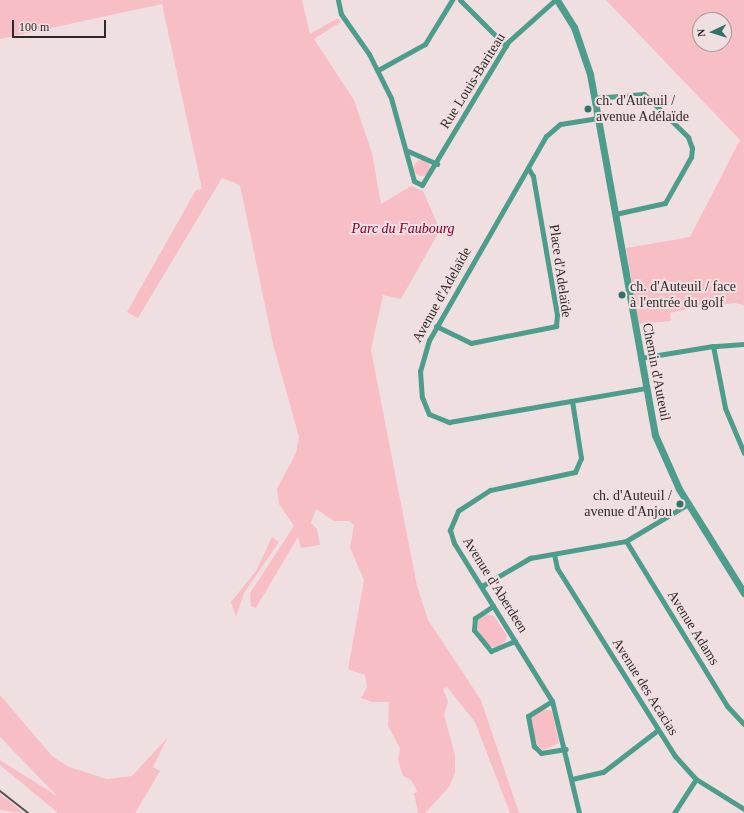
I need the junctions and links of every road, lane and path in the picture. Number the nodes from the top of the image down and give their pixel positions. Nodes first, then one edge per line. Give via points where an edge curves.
1 (338, 0) edge
2 (452, 0) edge
3 (460, 0) edge
4 (556, 0) edge
5 (506, 46) junction
6 (378, 70) junction
7 (594, 98) junction
8 (598, 118) junction
9 (408, 151) junction
10 (437, 164) junction
11 (528, 168) junction
12 (615, 214) junction
13 (436, 326) junction
14 (744, 344) edge
15 (712, 346) junction
16 (640, 358) junction
17 (645, 388) junction
18 (572, 401) junction
19 (744, 453) edge
20 (688, 504) junction
21 (626, 541) junction
22 (554, 554) junction
23 (482, 586) junction
24 (744, 593) edge
25 (493, 606) junction
26 (515, 640) junction
27 (552, 702) junction
28 (744, 724) edge
29 (658, 730) junction
30 (566, 749) junction
31 (572, 779) junction
32 (696, 779) junction
33 (744, 809) edge
34 (579, 813) edge
35 (674, 813) edge

1 - 6 street, Rue Louis-Bariteau via 341,14
2 - 6 street via 425,44
3 - 5 street
4 - 5 street, Rue Louis-Bariteau
4 - 7 street, Chemin d'Auteuil via 578,35
5 - 10 street, Rue Louis-Bariteau
6 - 9 street, Rue Louis-Bariteau via 396,109
7 - 8 street, Chemin d'Auteuil
7 - 12 street via 644,94 688,137 692,148 691,158 665,203
8 - 11 street, Avenue d'Adelaïde via 553,128
8 - 12 street, Chemin d'Auteuil
9 - 10 street
9 - 10 street, Rue Louis-Bariteau via 414,181 419,185 427,182
11 - 13 street, Avenue d'Adelaïde
11 - 13 street, Place d'Adelaïde via 533,176 555,299 556,326 471,343
12 - 16 street, Chemin d'Auteuil
13 - 18 street, Avenue d'Adelaïde via 423,354 420,372 423,404 434,418 454,421
14 - 15 street
15 - 16 street
15 - 19 street via 725,408
16 - 17 street, Chemin d'Auteuil
17 - 18 street, Avenue d'Adelaïde
17 - 20 street, Chemin d'Auteuil via 661,452
18 - 23 street, Avenue d'Aberdeen via 581,458 575,472 490,490 462,508 453,518 451,537
20 - 21 street
20 - 24 street, Chemin d'Auteuil
21 - 22 street
21 - 28 street, Avenue Adams via 727,706
22 - 23 street via 525,560
22 - 29 street, Avenue des Acacias via 557,568
23 - 25 street, Avenue d'Aberdeen
25 - 26 street, Avenue d'Aberdeen
25 - 26 street via 475,618 474,630 491,651
26 - 27 street, Avenue d'Aberdeen
27 - 30 street, Avenue d'Aberdeen
27 - 30 street via 530,712 527,723 538,752
29 - 31 street via 603,772
29 - 32 street, Avenue des Acacias
30 - 31 street, Avenue d'Aberdeen
31 - 34 street, Avenue d'Aberdeen
32 - 33 street, Avenue des Acacias
32 - 35 street

